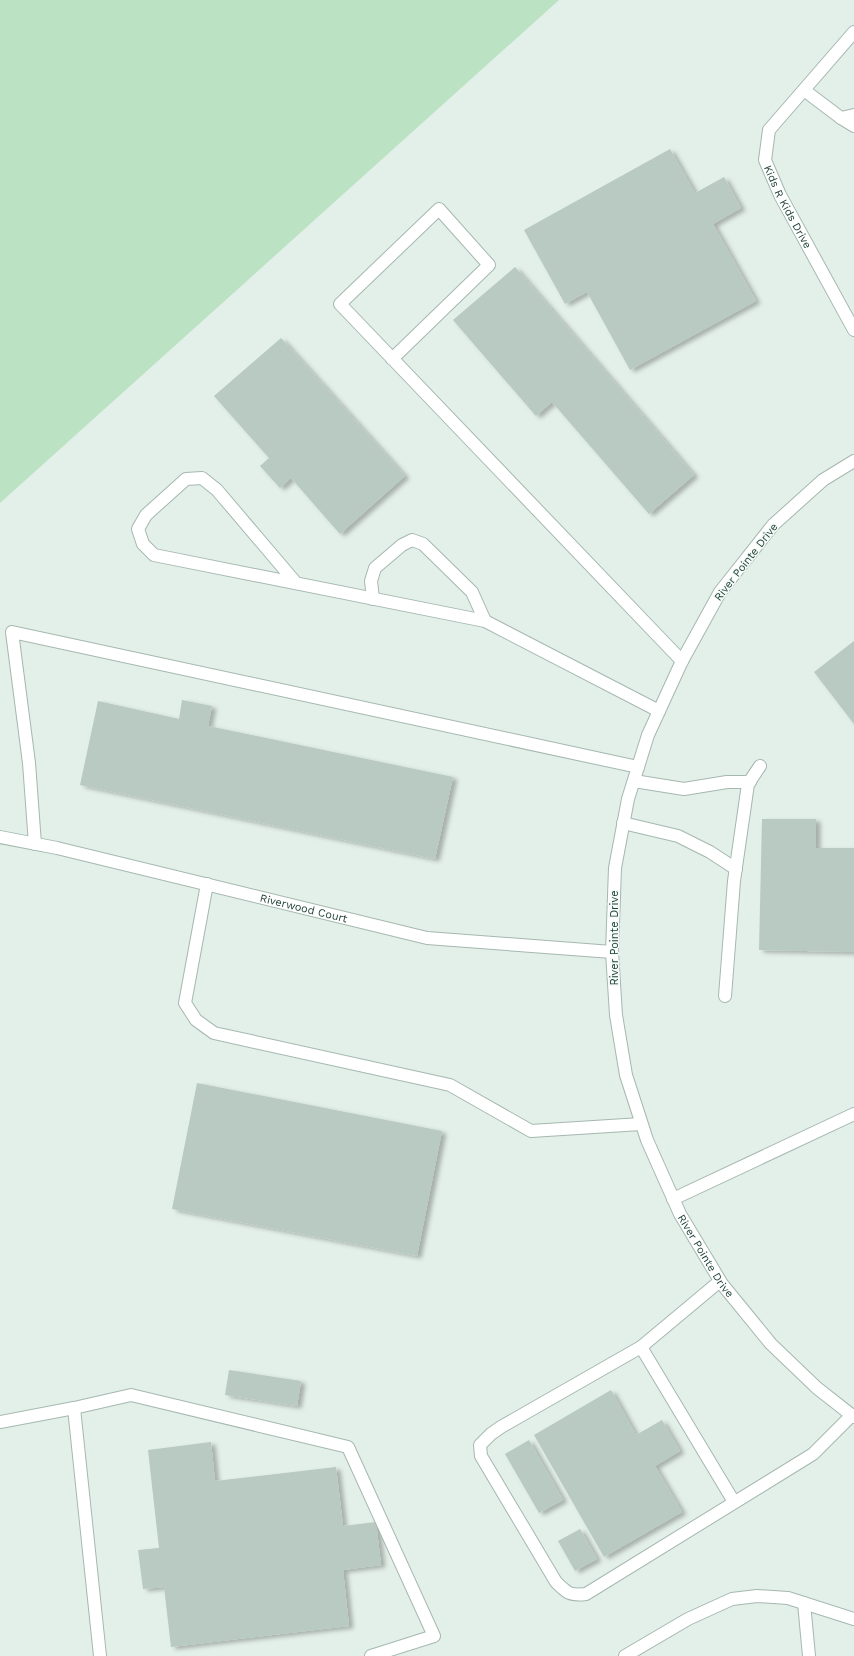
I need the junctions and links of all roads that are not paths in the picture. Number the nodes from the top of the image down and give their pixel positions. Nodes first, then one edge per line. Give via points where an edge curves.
1 (854, 32) edge
2 (804, 90) junction
3 (854, 115) edge
4 (841, 118) junction
5 (854, 126) edge
6 (854, 330) edge
7 (392, 359) junction
8 (854, 461) edge
9 (296, 583) junction
10 (373, 599) junction
11 (485, 621) junction
12 (682, 661) junction
13 (659, 711) junction
14 (760, 766) dead end
15 (638, 767) junction
16 (634, 781) junction
17 (750, 782) junction
18 (623, 823) junction
19 (0, 837) edge
20 (35, 844) junction
21 (736, 869) junction
22 (207, 884) junction
23 (612, 952) junction
24 (725, 996) dead end
25 (854, 1114) edge
26 (641, 1124) junction
27 (673, 1199) junction
28 (720, 1281) junction
29 (641, 1347) junction
30 (74, 1408) junction
31 (853, 1416) edge
32 (0, 1422) edge
33 (734, 1502) junction
34 (804, 1603) junction
35 (854, 1619) edge
36 (100, 1656) edge
37 (371, 1656) edge
38 (625, 1656) edge
39 (809, 1656) edge

1 - 2 street, Kids R Kids Drive
2 - 4 street
2 - 6 street, Kids R Kids Drive via 769,130 765,160 780,195
3 - 4 street
4 - 5 street
7 - 7 street via 489,265 439,209 340,304
7 - 12 street
8 - 12 street, River Pointe Drive via 823,480 773,525 720,592
9 - 9 street via 154,554 143,544 138,529 146,515 186,480 202,478 218,490
9 - 10 street
10 - 11 street
10 - 11 street via 371,581 374,568 402,544 412,540 423,544 472,592
11 - 13 street
12 - 13 street, River Pointe Drive
13 - 15 street, River Pointe Drive
14 - 17 street
15 - 16 street, River Pointe Drive
15 - 20 street via 12,632 29,763
16 - 17 street via 684,789 727,782
16 - 18 street, River Pointe Drive
17 - 21 street
18 - 21 street via 678,836
18 - 23 street, River Pointe Drive via 615,868
19 - 20 street, Riverwood Court
20 - 22 street, Riverwood Court
21 - 24 street
22 - 23 street, Riverwood Court via 427,938
22 - 26 street via 185,1003 196,1020 214,1033 450,1085 531,1131
23 - 26 street, River Pointe Drive via 616,1016 626,1075
25 - 27 street
26 - 27 street, River Pointe Drive
27 - 28 street, River Pointe Drive
28 - 29 street
28 - 31 street, River Pointe Drive via 771,1344 817,1388
29 - 33 street
29 - 33 street via 501,1427 480,1446 481,1456 556,1582 573,1595 586,1594
30 - 32 street
30 - 36 street
30 - 37 street via 131,1394 348,1447 434,1636
31 - 33 street via 813,1454
34 - 35 street
34 - 38 street via 788,1598 757,1596 732,1599 688,1619
34 - 39 street

